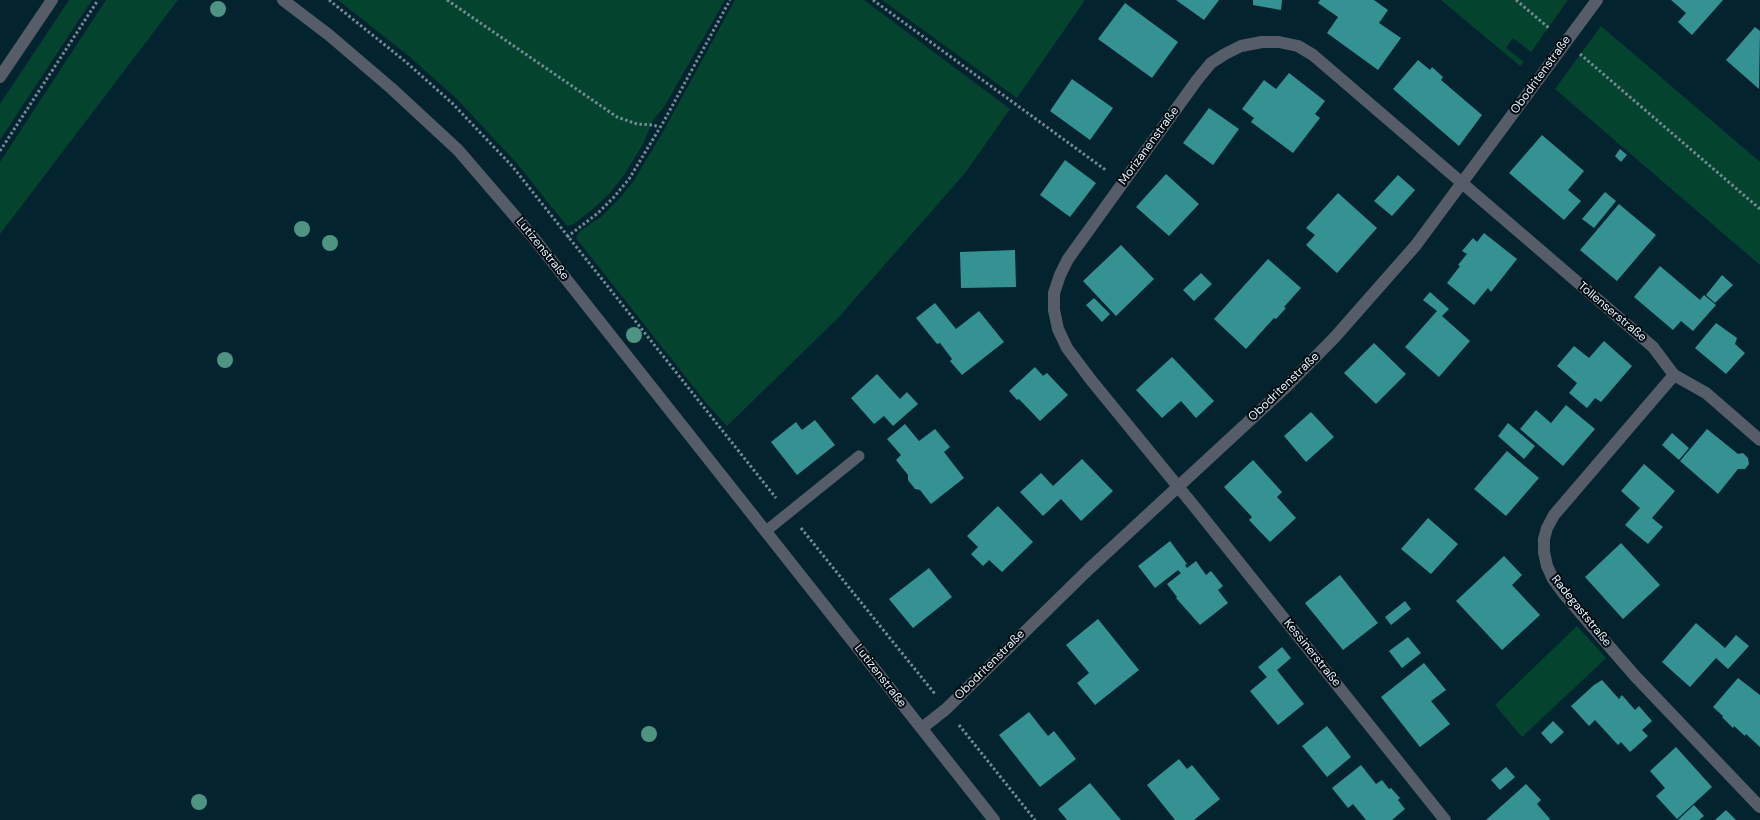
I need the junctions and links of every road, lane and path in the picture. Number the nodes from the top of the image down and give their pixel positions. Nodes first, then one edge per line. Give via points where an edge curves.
1 (52, 0) edge
2 (98, 0) edge
3 (283, 0) edge
4 (329, 0) edge
5 (447, 0) edge
6 (730, 0) edge
7 (873, 0) edge
8 (1516, 0) edge
9 (1597, 0) edge
10 (1566, 42) junction
11 (0, 77) edge
12 (659, 128) junction
13 (0, 150) edge
14 (1123, 182) junction
15 (1462, 183) junction
16 (1760, 208) edge
17 (567, 236) junction
18 (1674, 375) junction
19 (1760, 440) edge
20 (859, 456) dead end
21 (1178, 487) junction
22 (788, 513) junction
23 (766, 532) junction
24 (946, 709) junction
25 (922, 728) junction
26 (1760, 807) edge
27 (994, 820) edge
28 (1035, 820) edge
29 (1445, 820) edge

1 - 11 street
2 - 13 path
3 - 23 street, Lutizenstraße via 391,88 458,150 532,236
4 - 17 path via 452,103 512,166
5 - 12 path via 617,117
6 - 12 path
7 - 14 path
8 - 10 path
9 - 10 street, Obodritenstraße
10 - 15 street, Obodritenstraße
10 - 16 path
12 - 17 path via 629,179 614,197
14 - 15 street, Morizanenstraße via 1212,63 1241,46 1279,42 1298,46 1313,55
14 - 21 street, Morizanenstraße via 1068,260 1054,293 1054,310 1067,348
15 - 18 street, Tollenserstraße via 1652,347
15 - 21 street, Obodritenstraße via 1416,245 1336,337
17 - 22 path
18 - 19 street, Tollenserstraße via 1706,393
18 - 26 street, Radegaststraße via 1554,515 1544,539 1544,552 1553,579 1564,594 1635,676
20 - 22 lane
21 - 24 street, Obodritenstraße via 1075,582
21 - 29 street, Kessinerstraße
22 - 23 lane
22 - 24 path
23 - 25 street, Lutizenstraße
24 - 25 street, Obodritenstraße
24 - 28 path
25 - 27 street, Lutizenstraße

